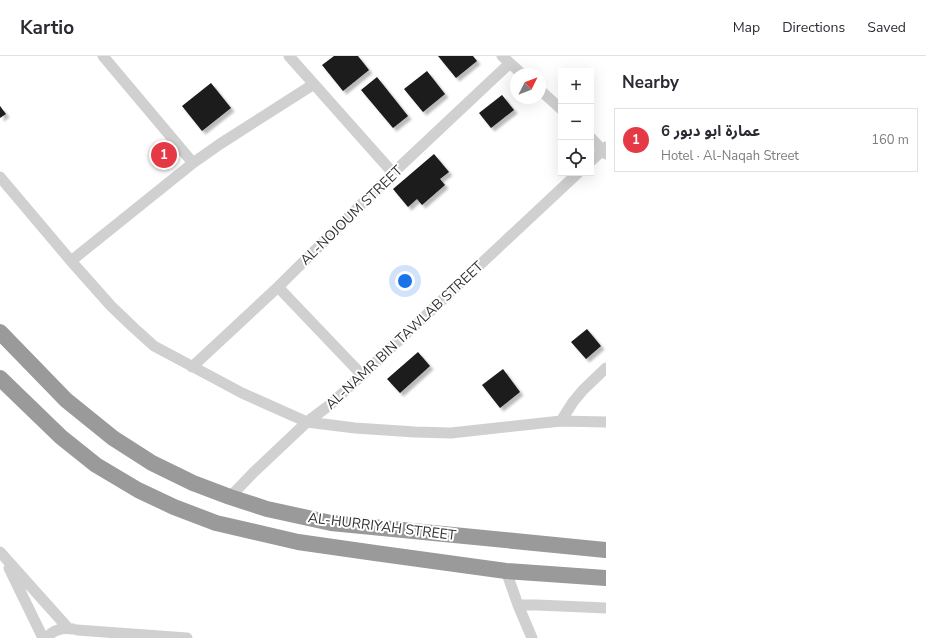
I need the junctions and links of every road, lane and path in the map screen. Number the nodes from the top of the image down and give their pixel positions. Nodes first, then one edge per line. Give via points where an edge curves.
1 (103, 56) edge
2 (289, 56) edge
3 (506, 60) edge
4 (515, 68) edge
5 (314, 84) junction
6 (546, 95) edge
7 (558, 106) edge
8 (593, 140) edge
9 (605, 150) edge
10 (594, 159) edge
11 (193, 163) junction
12 (393, 173) junction
13 (575, 176) edge
14 (0, 177) edge
15 (71, 261) junction
16 (278, 286) junction
17 (0, 332) edge
18 (192, 367) junction
19 (606, 368) edge
20 (362, 375) junction
21 (0, 378) edge
22 (561, 421) junction
23 (307, 422) junction
24 (606, 422) edge
25 (230, 497) junction
26 (606, 550) edge
27 (1, 554) edge
28 (506, 571) junction
29 (606, 578) edge
30 (518, 605) junction
31 (606, 608) edge
32 (72, 629) junction
33 (148, 636) edge
34 (43, 638) edge
35 (46, 638) edge
36 (86, 638) edge
37 (187, 638) edge
38 (532, 638) edge

1 - 11 street
2 - 5 street
3 - 4 street
3 - 12 street, AL-NOJOUM STREET
5 - 11 street
5 - 12 street
6 - 7 street
8 - 9 street
9 - 10 street
11 - 15 street
12 - 16 street, AL-NOJOUM STREET
13 - 20 street, AL-NAMR BIN TAWLAB STREET
14 - 15 street
15 - 18 street via 111,306 154,346
16 - 18 street, AL-NOJOUM STREET
16 - 20 street
17 - 25 highway, AL-HURRIYAH STREET via 66,400 113,438 152,463 192,483
18 - 23 street
19 - 22 street via 583,390
20 - 23 street, AL-NAMR BIN TAWLAB STREET
21 - 28 highway, AL-HURRIYAH STREET via 61,437 96,465 138,490 174,507 216,523 298,542
22 - 23 street via 451,433 355,428
22 - 24 street
23 - 25 street, AL-NAMR BIN TAWLAB STREET
25 - 26 highway, AL-HURRIYAH STREET via 331,523
27 - 32 street
27 - 34 street
28 - 29 highway, AL-HURRIYAH STREET
28 - 30 street
30 - 31 street
30 - 38 street
32 - 33 street
32 - 35 street via 59,629
32 - 36 street
33 - 37 street

